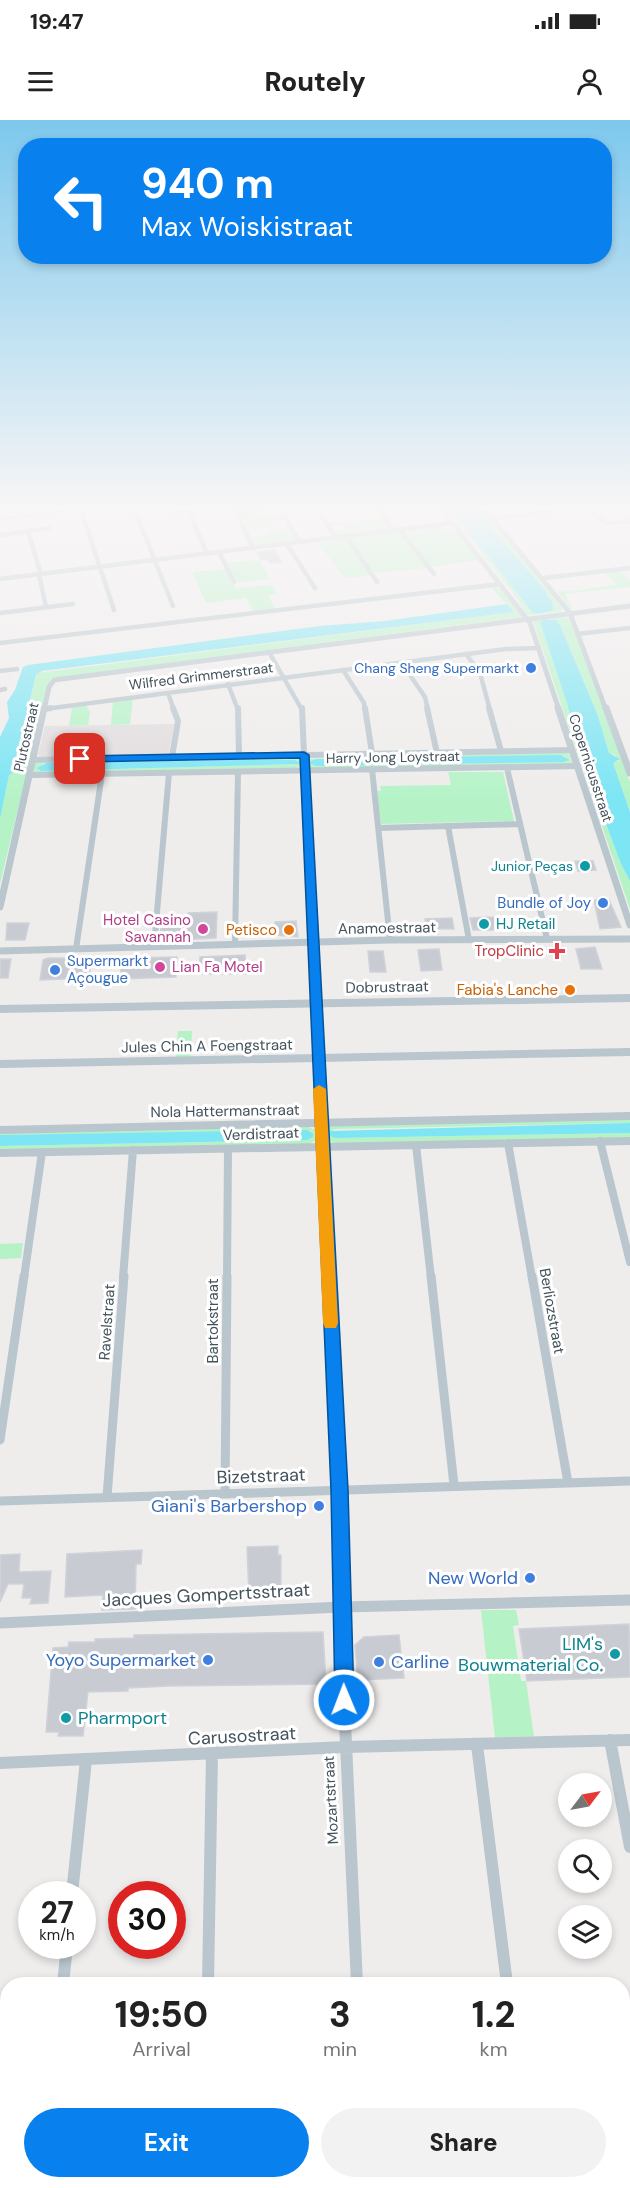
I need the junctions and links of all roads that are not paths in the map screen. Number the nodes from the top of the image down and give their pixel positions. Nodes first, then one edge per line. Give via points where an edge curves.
1 (42, 608) edge
2 (301, 608) edge
3 (521, 608) edge
4 (566, 608) edge
5 (617, 608) edge
6 (0, 613) edge
7 (570, 613) junction
8 (531, 618) junction
9 (629, 629) edge
10 (577, 634) junction
11 (0, 643) edge
12 (539, 648) junction
13 (269, 652) junction
14 (466, 654) junction
15 (401, 662) junction
16 (17, 669) dead end
17 (343, 670) junction
18 (0, 671) edge
19 (284, 677) junction
20 (228, 684) junction
21 (168, 693) junction
22 (45, 709) junction
23 (572, 750) junction
24 (622, 750) junction
25 (630, 750) edge
26 (501, 751) junction
27 (372, 753) junction
28 (437, 753) junction
29 (304, 755) junction
30 (239, 756) junction
31 (172, 757) junction
32 (33, 760) junction
33 (628, 765) edge
34 (578, 766) junction
35 (507, 768) junction
36 (306, 770) junction
37 (372, 770) junction
38 (238, 772) junction
39 (169, 773) junction
40 (630, 773) edge
41 (102, 774) junction
42 (29, 775) junction
43 (520, 824) junction
44 (448, 826) junction
45 (379, 828) junction
46 (0, 907) edge
47 (630, 925) edge
48 (547, 939) junction
49 (630, 939) edge
50 (390, 940) junction
51 (469, 940) junction
52 (314, 943) junction
53 (235, 944) junction
54 (154, 947) junction
55 (76, 949) junction
56 (0, 951) edge
57 (630, 998) edge
58 (316, 1001) junction
59 (0, 1009) edge
60 (630, 1052) edge
61 (319, 1057) junction
62 (0, 1064) edge
63 (630, 1116) edge
64 (320, 1122) junction
65 (0, 1130) edge
66 (600, 1141) junction
67 (630, 1141) edge
68 (508, 1143) junction
69 (416, 1145) junction
70 (322, 1146) junction
71 (228, 1149) junction
72 (133, 1150) junction
73 (42, 1152) junction
74 (0, 1153) edge
75 (630, 1262) edge
76 (0, 1440) edge
77 (630, 1481) edge
78 (568, 1483) junction
79 (454, 1485) junction
80 (339, 1490) junction
81 (225, 1494) junction
82 (107, 1497) junction
83 (0, 1501) edge
84 (630, 1600) edge
85 (342, 1607) junction
86 (0, 1623) edge
87 (610, 1740) junction
88 (630, 1740) edge
89 (477, 1745) junction
90 (345, 1747) junction
91 (212, 1754) junction
92 (86, 1761) junction
93 (0, 1763) edge
94 (630, 1847) edge
95 (73, 1881) edge
96 (66, 1959) edge
97 (64, 1977) edge
98 (208, 1977) edge
99 (357, 1977) edge
100 (506, 1977) edge

1 - 6 street
2 - 11 street
3 - 8 street, Copernicusstraat
4 - 7 street
5 - 7 street
7 - 8 street
7 - 10 street
8 - 12 street, Copernicusstraat
8 - 13 street
9 - 10 street
10 - 24 street
12 - 14 street, Wilfred Grimmerstraat
12 - 23 street, Copernicusstraat
13 - 19 street, Mozartstraat
13 - 22 street, Plutostraat via 54,680
14 - 15 street, Wilfred Grimmerstraat
14 - 26 street via 480,673
15 - 17 street, Wilfred Grimmerstraat
15 - 28 street via 425,697
16 - 18 street
17 - 19 street, Wilfred Grimmerstraat
17 - 27 street via 364,703
19 - 20 street, Wilfred Grimmerstraat
19 - 29 street, Mozartstraat via 302,707
20 - 21 street, Wilfred Grimmerstraat
20 - 30 street via 239,711
21 - 22 street, Wilfred Grimmerstraat
21 - 31 street via 178,721
22 - 32 street, Plutostraat
23 - 26 street
23 - 34 street, Copernicusstraat
24 - 25 street
24 - 33 street
26 - 28 street
27 - 28 street
27 - 29 street
29 - 30 street
29 - 36 street, Mozartstraat
30 - 31 street
31 - 32 street
32 - 42 street, Plutostraat
33 - 40 street
34 - 35 street, Harry Jong Loystraat
34 - 47 street, Copernicusstraat
35 - 37 street, Harry Jong Loystraat
35 - 43 street
36 - 37 street, Harry Jong Loystraat
36 - 38 street, Harry Jong Loystraat
36 - 52 street, Mozartstraat
37 - 45 street
38 - 39 street, Harry Jong Loystraat
38 - 53 street
39 - 41 street, Harry Jong Loystraat
39 - 54 street
41 - 42 street, Harry Jong Loystraat
41 - 55 street
42 - 46 street, Plutostraat
43 - 44 street
43 - 48 street
44 - 45 street
44 - 51 street
45 - 50 street
48 - 49 street, Anamoestraat
48 - 51 street, Anamoestraat
50 - 51 street, Anamoestraat
50 - 52 street, Anamoestraat
52 - 53 street, Anamoestraat
52 - 58 street, Mozartstraat
53 - 54 street, Anamoestraat
54 - 55 street, Anamoestraat
55 - 56 street, Anamoestraat
57 - 58 street, Dobrustraat
58 - 59 street, Dobrustraat
58 - 61 street, Mozartstraat
60 - 61 street, Jules Chin A Foengstraat
61 - 62 street, Jules Chin A Foengstraat
61 - 64 street, Mozartstraat
63 - 64 street, Nola Hattermanstraat
64 - 65 street, Nola Hattermanstraat
64 - 70 street, Mozartstraat
66 - 67 street, Verdistraat
66 - 68 street, Verdistraat
66 - 75 street
68 - 69 street, Verdistraat
68 - 78 street, Berliozstraat
69 - 70 street, Verdistraat
69 - 79 street
70 - 71 street, Verdistraat
70 - 80 street, Mozartstraat
71 - 72 street, Verdistraat
71 - 81 street, Bartokstraat
72 - 73 street, Verdistraat
72 - 82 street, Ravelstraat
73 - 74 street, Verdistraat
73 - 76 street
77 - 78 street, Bizetstraat
78 - 79 street, Bizetstraat
79 - 80 street, Bizetstraat
80 - 81 street, Bizetstraat
80 - 85 street, Mozartstraat
81 - 82 street, Bizetstraat
82 - 83 street, Bizetstraat
84 - 85 street, Jacques Gompertsstraat
85 - 86 street, Jacques Gompertsstraat
85 - 90 street, Mozartstraat
87 - 88 street, Carusostraat
87 - 89 street, Carusostraat
87 - 94 street
89 - 90 street, Carusostraat
89 - 100 street
90 - 91 street, Carusostraat
90 - 99 street, Mozartstraat
91 - 92 street, Carusostraat
91 - 98 street
92 - 93 street, Carusostraat
92 - 95 street
96 - 97 street

